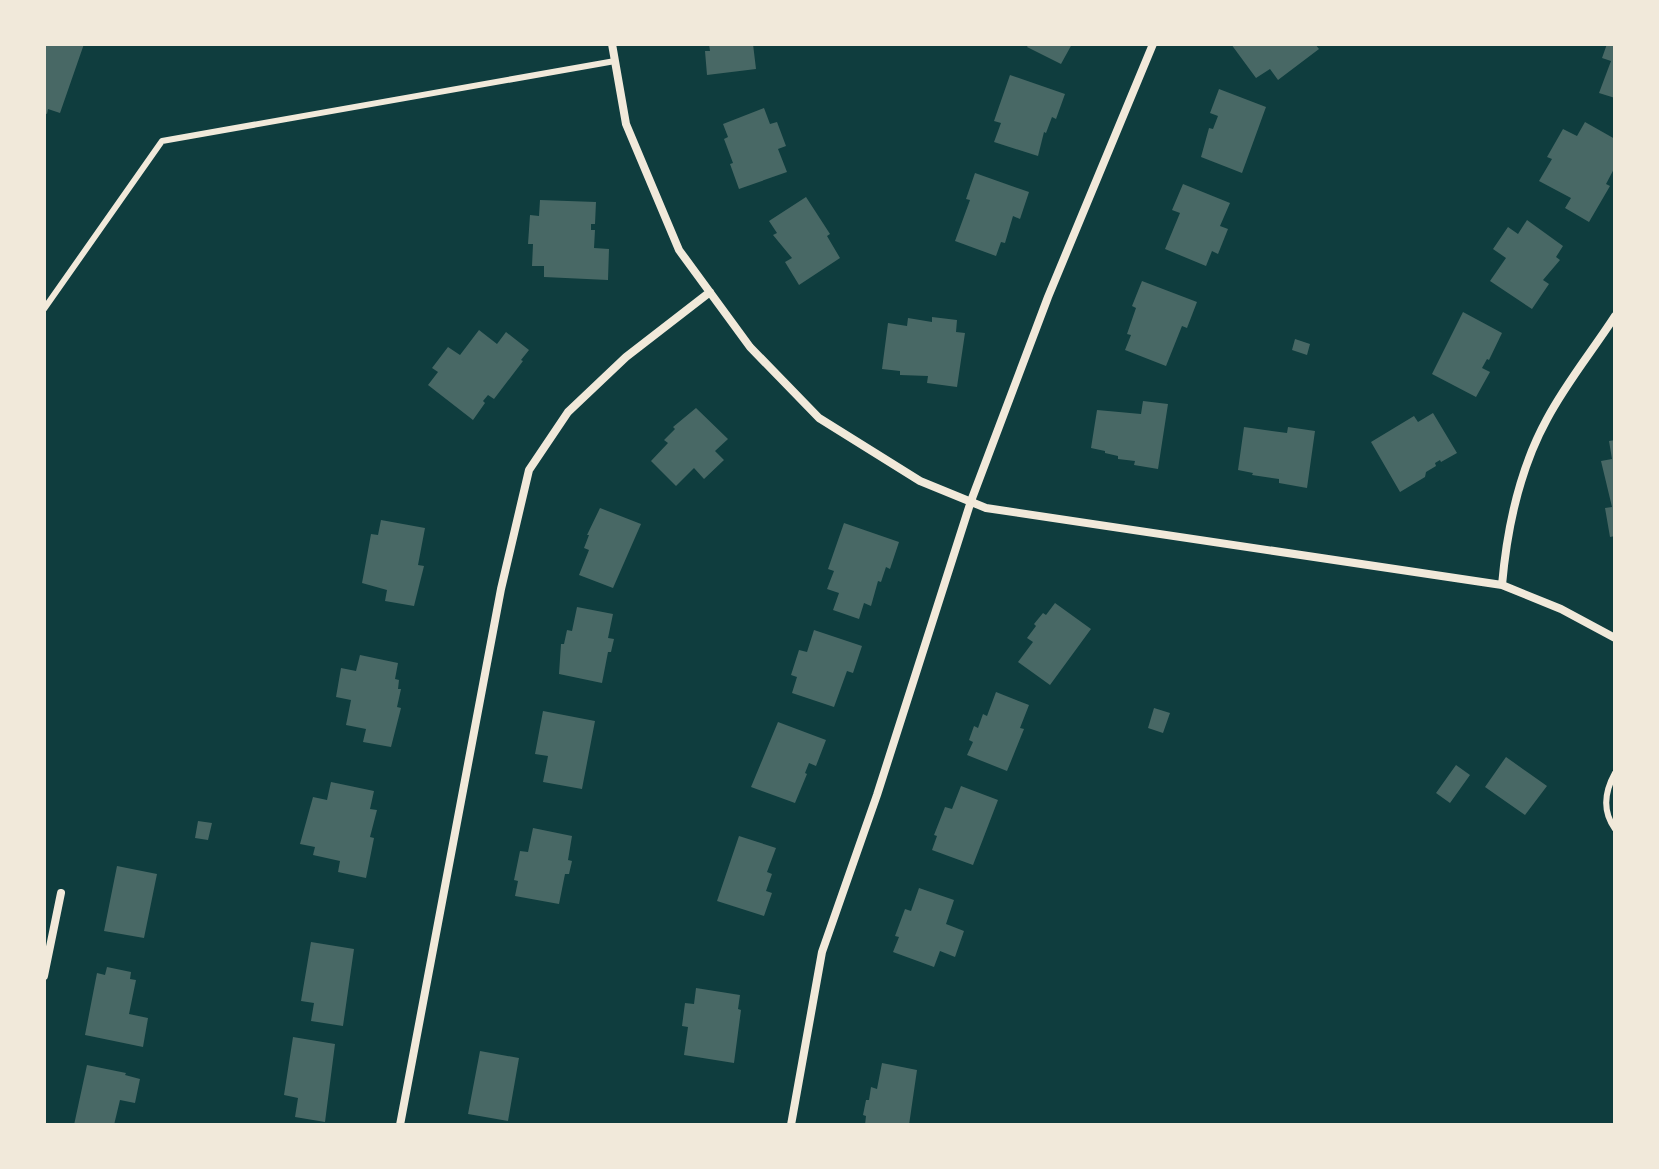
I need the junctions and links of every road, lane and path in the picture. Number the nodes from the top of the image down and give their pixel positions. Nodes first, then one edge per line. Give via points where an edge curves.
1 (612, 44) edge
2 (1153, 44) edge
3 (615, 61) junction
4 (710, 292) junction
5 (44, 309) edge
6 (1615, 316) edge
7 (971, 501) junction
8 (1502, 585) junction
9 (1615, 638) edge
10 (1615, 773) edge
11 (1615, 829) edge
12 (61, 893) dead end
13 (44, 976) edge
14 (400, 1125) edge
15 (791, 1125) edge

1 - 3 street
2 - 7 street
3 - 4 street via 626,124 679,250
3 - 5 lane via 162,141
4 - 7 street via 750,347 819,418 920,481
4 - 14 street via 626,357 568,412 529,470 501,589
6 - 8 street via 1547,419 1524,470 1506,537
7 - 8 street via 986,508
7 - 15 street via 822,952
8 - 9 street
10 - 11 lane via 1606,790 1608,819
12 - 13 street

